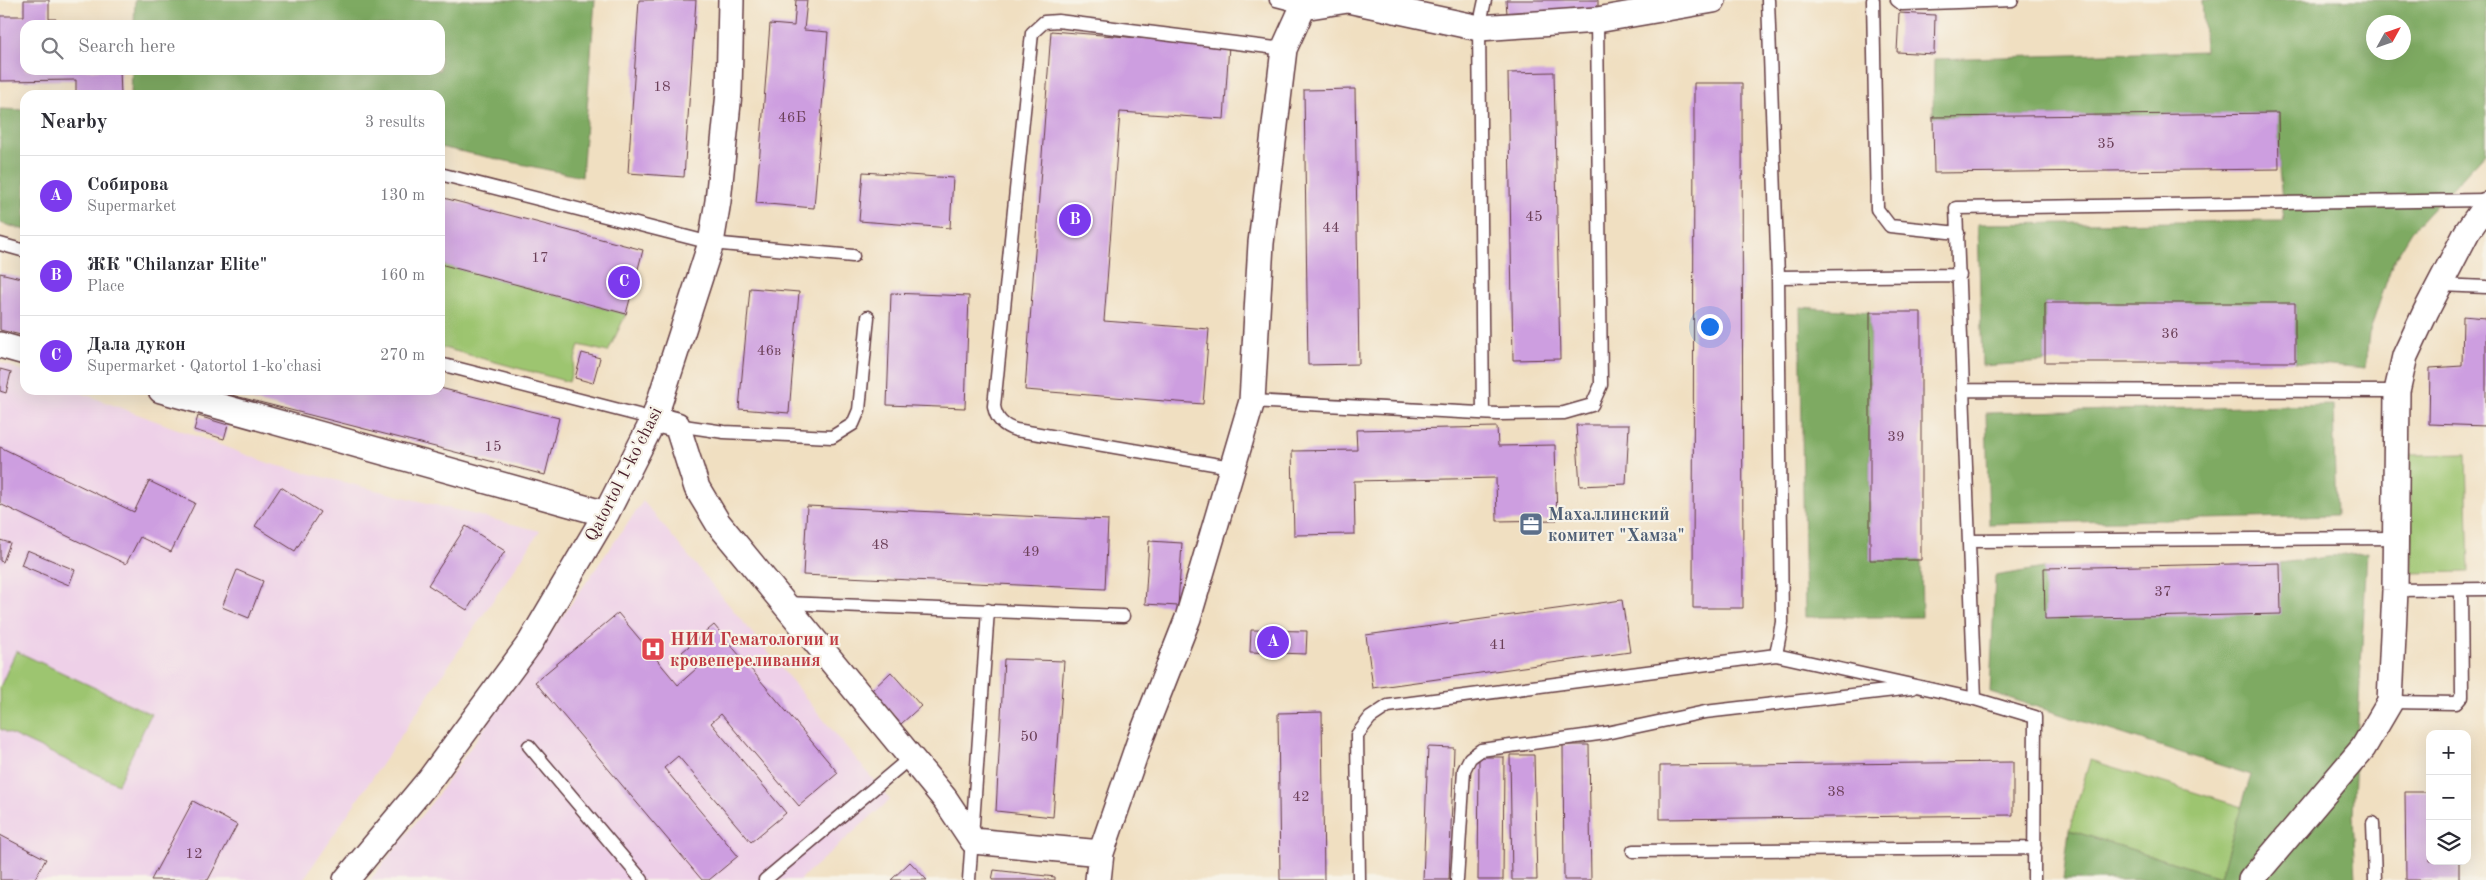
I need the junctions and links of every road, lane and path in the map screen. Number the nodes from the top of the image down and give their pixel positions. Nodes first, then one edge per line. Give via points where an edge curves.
1 (731, 0) edge
2 (1276, 0) edge
3 (1485, 0) edge
4 (1713, 0) edge
5 (1768, 0) edge
6 (1873, 0) edge
7 (1897, 0) edge
8 (2012, 0) edge
9 (1302, 7) junction
10 (1597, 20) junction
11 (1479, 28) junction
12 (1284, 49) junction
13 (445, 175) edge
14 (2486, 200) edge
15 (2486, 205) edge
16 (1958, 233) junction
17 (711, 243) junction
18 (0, 244) edge
19 (20, 250) edge
20 (853, 256) dead end
21 (1960, 275) junction
22 (1778, 277) junction
23 (2441, 285) junction
24 (2486, 287) edge
25 (868, 317) dead end
26 (0, 345) edge
27 (20, 351) edge
28 (445, 365) edge
29 (1964, 390) junction
30 (2397, 391) junction
31 (178, 395) edge
32 (1252, 401) junction
33 (1483, 413) junction
34 (666, 422) junction
35 (1231, 467) junction
36 (606, 514) junction
37 (2395, 538) junction
38 (1969, 541) junction
39 (2486, 589) edge
40 (2395, 590) junction
41 (2460, 590) junction
42 (785, 603) junction
43 (988, 610) junction
44 (1123, 616) dead end
45 (1776, 655) junction
46 (1922, 687) junction
47 (1975, 699) junction
48 (2390, 702) junction
49 (529, 746) dead end
50 (911, 757) junction
51 (2373, 823) dead end
52 (973, 842) junction
53 (2034, 848) junction
54 (1634, 851) dead end
55 (1101, 853) junction
56 (346, 880) edge
57 (642, 880) edge
58 (766, 880) edge
59 (968, 880) edge
60 (1098, 880) edge
61 (1358, 880) edge
62 (1457, 880) edge
63 (2034, 880) edge
64 (2251, 880) edge
65 (2375, 880) edge

1 - 17 street, Qatortol 1-ko'chasi via 729,93
2 - 9 lane
3 - 11 lane
4 - 10 street
5 - 22 lane
6 - 16 lane via 1877,209 1890,226
7 - 8 lane via 1902,4
9 - 11 street via 1348,0
9 - 12 street
10 - 11 street
10 - 33 lane via 1601,385 1592,405 1564,412
11 - 33 lane
12 - 32 street via 1260,244
12 - 35 lane via 1058,21 1044,22 1032,33 995,414 1007,427 1016,430
13 - 17 lane
14 - 16 lane via 1956,208
15 - 23 street via 2467,232
16 - 21 lane
17 - 20 lane
17 - 34 street, Qatortol 1-ko'chasi
18 - 19 lane
21 - 22 lane
21 - 29 lane
22 - 45 lane via 1782,622
23 - 24 lane
23 - 30 street via 2405,356
25 - 34 lane via 859,410 853,424 832,437 724,432
26 - 27 street
28 - 34 lane
29 - 30 lane
29 - 38 lane
30 - 37 street
31 - 36 street
32 - 33 lane
32 - 35 street
34 - 36 street, Qatortol 1-ko'chasi
34 - 42 street via 697,488 718,523
35 - 55 street via 1188,618 1140,740
36 - 56 street, Qatortol 1-ko'chasi via 530,643 430,779
37 - 38 lane
37 - 40 street
38 - 47 lane
39 - 41 lane
40 - 41 lane
40 - 48 street
41 - 48 lane via 2460,701 2456,704
42 - 43 lane
42 - 50 street
43 - 44 lane
43 - 52 lane
45 - 46 lane
45 - 61 lane via 1388,706 1370,718 1358,735
46 - 47 lane
46 - 62 lane via 1705,712 1606,732 1481,750 1470,758 1464,770
47 - 53 lane via 2035,717
48 - 64 street via 2363,748
49 - 57 lane
50 - 52 street via 945,799
50 - 58 lane
51 - 65 lane
52 - 55 street
52 - 59 lane
53 - 54 lane
53 - 63 lane
55 - 60 street

